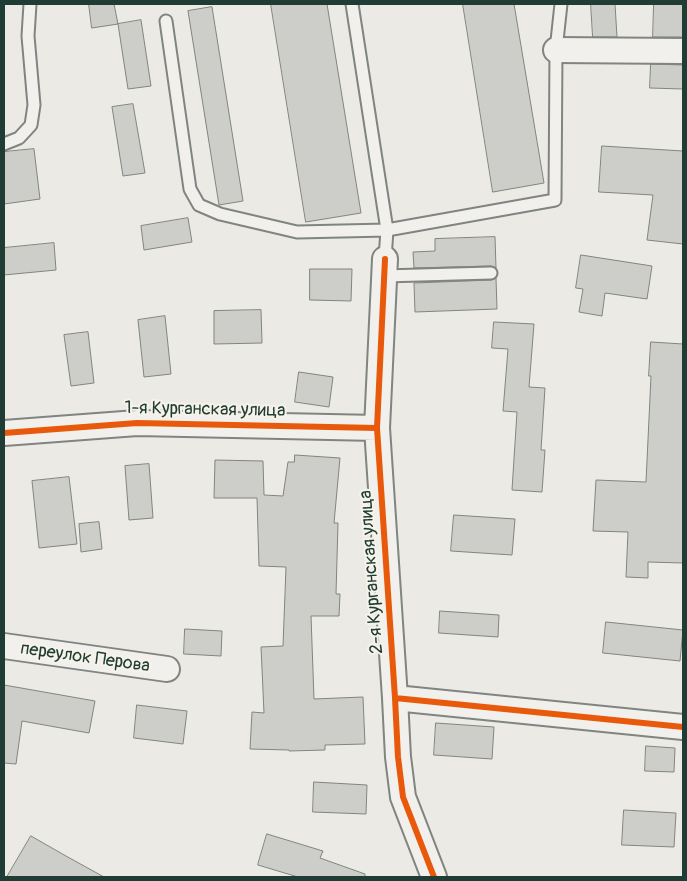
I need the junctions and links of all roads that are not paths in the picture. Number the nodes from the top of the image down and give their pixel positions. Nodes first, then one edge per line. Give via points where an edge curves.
1 (30, 4) edge
2 (352, 4) edge
3 (561, 4) edge
4 (166, 21) dead end
5 (556, 50) junction
6 (683, 51) edge
7 (4, 144) edge
8 (387, 230) junction
9 (384, 267) junction
10 (491, 273) dead end
11 (377, 428) junction
12 (4, 433) edge
13 (4, 646) edge
14 (167, 669) dead end
15 (395, 698) junction
16 (683, 727) edge
17 (434, 877) edge

1 - 7 lane via 28,36 34,105 31,125 19,138
2 - 8 lane
3 - 5 lane
4 - 8 lane via 190,189 199,205 220,214 296,232
5 - 6 street
5 - 8 lane via 555,200
8 - 9 lane
9 - 10 lane
9 - 11 street, 2-я Курганская улица
11 - 12 street, 1-я Курганская улица via 137,423
11 - 15 street, 2-я Курганская улица
13 - 14 street, переулок Перова
15 - 16 street
15 - 17 street, 2-я Курганская улица via 403,797

